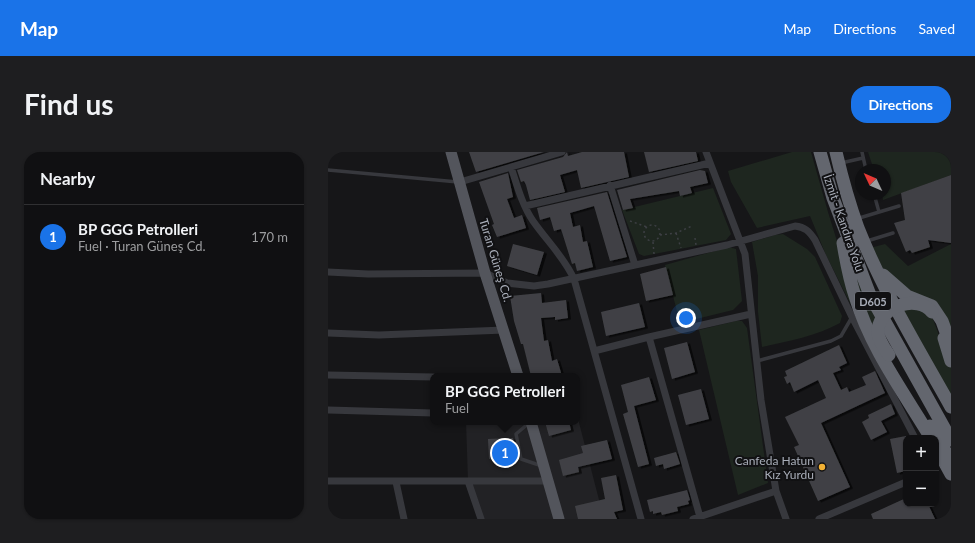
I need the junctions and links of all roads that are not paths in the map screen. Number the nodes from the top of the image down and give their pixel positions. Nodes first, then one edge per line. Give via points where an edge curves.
1 (451, 152) edge
2 (562, 152) edge
3 (706, 152) edge
4 (820, 152) edge
5 (862, 152) edge
6 (837, 158) edge
7 (863, 158) junction
8 (710, 163) junction
9 (864, 164) edge
10 (511, 167) junction
11 (328, 170) edge
12 (460, 182) junction
13 (610, 185) junction
14 (876, 200) edge
15 (525, 206) junction
16 (899, 206) dead end
17 (879, 212) junction
18 (855, 219) junction
19 (841, 221) junction
20 (893, 233) dead end
21 (741, 241) junction
22 (865, 242) junction
23 (635, 265) junction
24 (876, 266) junction
25 (328, 272) edge
26 (485, 273) junction
27 (574, 279) junction
28 (751, 314) junction
29 (852, 317) junction
30 (504, 330) junction
31 (328, 333) edge
32 (649, 337) junction
33 (951, 346) edge
34 (594, 351) junction
35 (951, 361) edge
36 (756, 362) junction
37 (517, 373) edge
38 (328, 375) edge
39 (430, 377) edge
40 (951, 407) edge
41 (328, 410) edge
42 (430, 413) edge
43 (527, 425) edge
44 (532, 425) edge
45 (913, 435) edge
46 (929, 435) edge
47 (951, 440) edge
48 (939, 452) edge
49 (951, 461) edge
50 (544, 468) junction
51 (951, 474) edge
52 (468, 480) junction
53 (328, 481) edge
54 (549, 481) junction
55 (396, 482) junction
56 (903, 483) edge
57 (776, 491) junction
58 (697, 518) edge
59 (404, 519) edge
60 (481, 519) edge
61 (559, 519) edge
62 (641, 519) edge
63 (786, 519) edge
64 (820, 519) edge

1 - 12 main road, Turan Güneş Cd.
2 - 10 street
3 - 8 street
4 - 19 highway, İzmit - Kandıra Yolu / D605
5 - 7 lane
6 - 7 lane
6 - 18 highway, İzmit - Kandıra Yolu / D605
7 - 9 lane
8 - 13 street
8 - 21 street
10 - 12 street
10 - 15 street
11 - 12 lane
12 - 26 main road, Turan Güneş Cd.
13 - 15 street
13 - 23 street
14 - 17 lane
15 - 27 street via 532,220 564,259
16 - 17 lane
17 - 18 lane
18 - 22 highway, İzmit - Kandıra Yolu / D605
19 - 46 highway via 847,268 855,297 886,362
19 - 47 highway, İzmit - Kandıra Yolu / D605 via 870,295
20 - 22 lane
21 - 23 street
21 - 28 street via 745,254
21 - 29 street via 795,226 809,231
22 - 24 highway, İzmit - Kandıra Yolu / D605
23 - 27 street
24 - 33 highway via 890,283 907,296 932,306 942,321
24 - 40 highway, İzmit - Kandıra Yolu / D605 via 888,294
25 - 26 street
26 - 27 street via 518,285 548,284
26 - 30 main road, Turan Güneş Cd.
27 - 34 street
28 - 32 street
28 - 36 street
29 - 36 lane via 842,336
29 - 45 street
30 - 31 street via 379,335
30 - 37 main road, Turan Güneş Cd.
32 - 34 street
32 - 58 street
34 - 62 street
35 - 49 highway, bridge via 940,328 929,308 920,303 906,303 880,321 879,337
36 - 57 street
38 - 39 street
41 - 42 street
43 - 50 lane via 516,434 521,459
44 - 50 main road
48 - 51 highway
50 - 54 main road
52 - 54 street
52 - 55 street
52 - 60 street
53 - 55 street
54 - 61 main road
55 - 59 street
56 - 64 street
57 - 58 street
57 - 63 street

